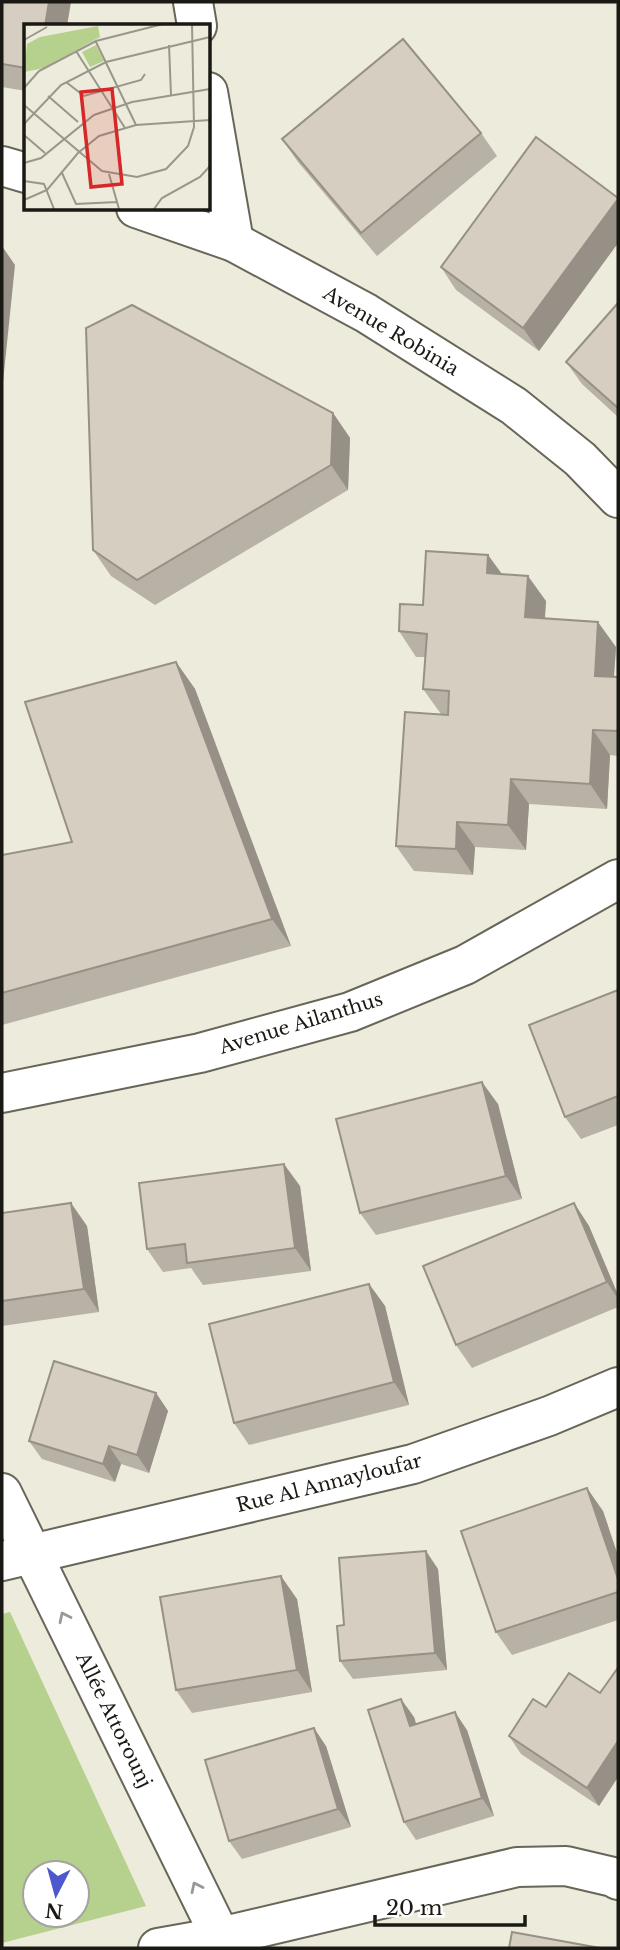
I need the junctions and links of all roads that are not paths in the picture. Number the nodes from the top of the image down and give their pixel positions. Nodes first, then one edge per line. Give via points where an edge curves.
1 (193, 2) edge
2 (197, 24) edge
3 (210, 104) edge
4 (2, 166) edge
5 (24, 172) edge
6 (142, 210) edge
7 (233, 242) junction
8 (618, 498) edge
9 (618, 879) edge
10 (2, 1093) edge
11 (618, 1387) edge
12 (2, 1493) edge
13 (17, 1558) edge
14 (618, 1880) edge
15 (223, 1943) edge
16 (158, 1948) edge

1 - 2 street
3 - 7 street
4 - 5 street
6 - 7 street, Avenue Robinia
7 - 8 street, Avenue Robinia via 366,313 514,406 580,459
9 - 10 street, Avenue Ailanthus via 466,965 350,1012 200,1053
11 - 13 street, Rue Al Annayloufar via 413,1464
12 - 13 street, Allée Attorounj
15 -> 13 street, Allée Attorounj
14 - 15 street via 566,1866 517,1867
15 - 16 street

